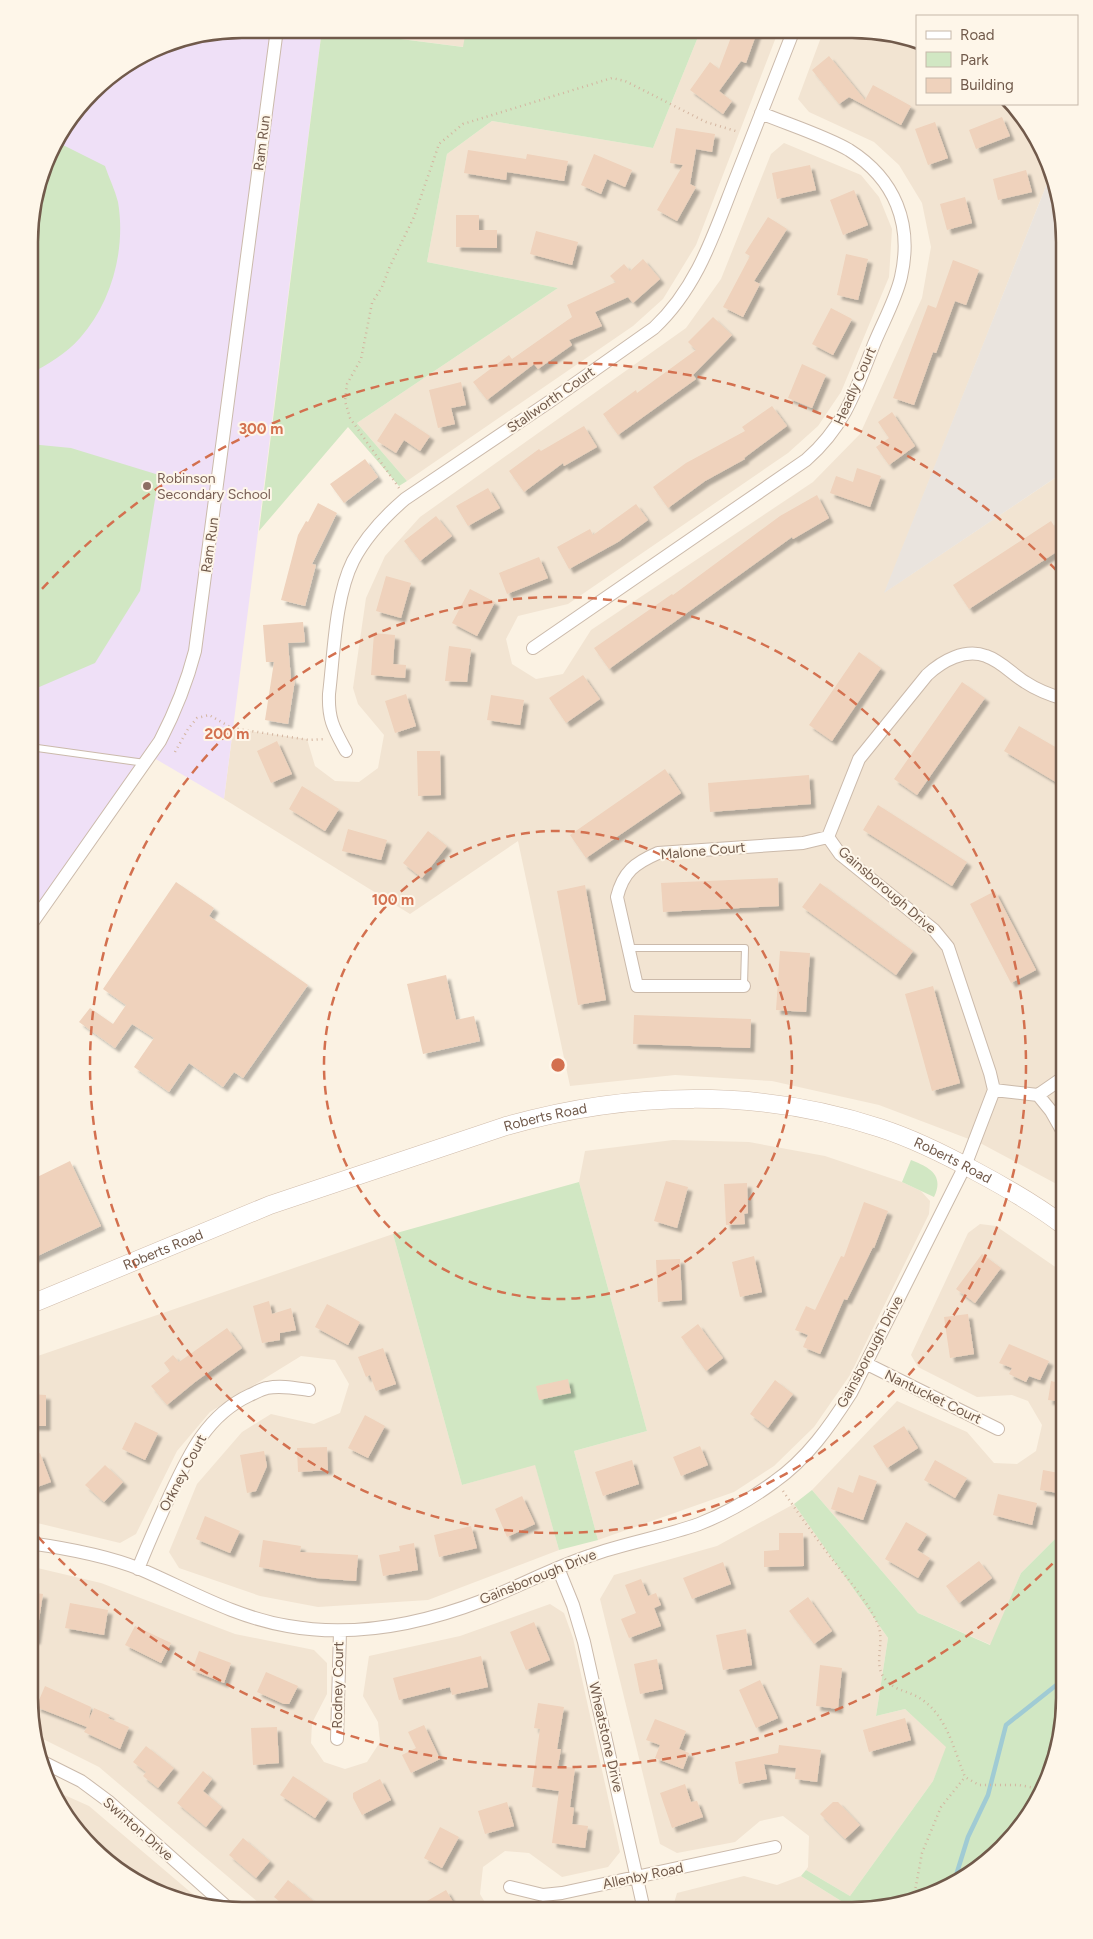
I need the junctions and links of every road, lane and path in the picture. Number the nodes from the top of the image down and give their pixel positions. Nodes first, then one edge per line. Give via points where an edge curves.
1 (275, 38) edge
2 (790, 38) edge
3 (761, 113) junction
4 (752, 136) junction
5 (407, 498) junction
6 (533, 648) dead end
7 (1056, 697) edge
8 (339, 738) junction
9 (38, 748) edge
10 (346, 751) dead end
11 (175, 752) dead end
12 (146, 764) junction
13 (828, 837) junction
14 (38, 915) edge
15 (629, 948) junction
16 (744, 986) joint
17 (1056, 1082) edge
18 (994, 1090) junction
19 (1038, 1095) junction
20 (1056, 1120) edge
21 (965, 1166) junction
22 (1056, 1221) edge
23 (38, 1301) edge
24 (867, 1364) junction
25 (309, 1390) dead end
26 (998, 1429) dead end
27 (776, 1481) junction
28 (38, 1544) edge
29 (558, 1568) junction
30 (138, 1569) junction
31 (340, 1631) junction
32 (337, 1739) dead end
33 (49, 1765) edge
34 (965, 1777) junction
35 (1035, 1788) edge
36 (775, 1847) dead end
37 (636, 1877) junction
38 (510, 1887) dead end
39 (914, 1892) edge
40 (219, 1900) edge
41 (642, 1902) edge

1 - 12 street, Ram Run via 195,651 171,720
2 - 3 street, Stallworth Court
3 - 4 street, Stallworth Court
3 - 6 street, Headly Court via 837,144 864,161 876,172 897,204 905,233 900,279 851,402 834,432 806,460
4 - 5 street, Stallworth Court via 699,269 668,316
4 - 5 path via 706,122 625,81 612,78 463,124 439,144 414,217 372,303 361,359 347,384 345,401 350,418
5 - 8 street, Stallworth Court via 369,535 353,561 343,589 329,702 331,723
7 - 13 street, Gainsborough Drive via 1025,682 986,656 968,654 939,663 859,759
8 - 10 street, Stallworth Court
8 - 11 path via 309,740 232,728 208,715 197,718
9 - 12 lane
12 - 14 street, Ram Run
13 - 15 street, Malone Court via 803,843 658,853 643,860 628,871 617,897
13 - 18 street, Gainsborough Drive via 840,854 934,930 948,947
15 - 16 street, Malone Court via 637,986
15 - 16 lane via 744,948
17 - 19 street
18 - 19 street
18 - 21 street, Gainsborough Drive
19 - 20 street
21 - 22 main road, Roberts Road via 1014,1192
21 - 23 main road, Roberts Road via 882,1128 790,1106 687,1098 586,1107 506,1126 270,1205
21 - 24 street, Gainsborough Drive
24 - 26 street, Nantucket Court
24 - 27 street, Gainsborough Drive via 828,1428
25 - 30 street, Orkney Court via 280,1386 263,1389 239,1400 216,1419 197,1441
27 - 29 street, Gainsborough Drive via 745,1502 698,1524 623,1544
27 - 34 path via 867,1606 879,1628 879,1670 885,1680 921,1698 935,1710
28 - 30 street, Gainsborough Drive
29 - 31 street, Gainsborough Drive via 484,1600 439,1615 397,1625
29 - 37 street, Wheatstone Drive via 584,1642
30 - 31 street, Gainsborough Drive via 241,1614 287,1626
31 - 32 street, Rodney Court
33 - 40 street, Swinton Drive via 74,1777 108,1801
34 - 35 path via 979,1785
34 - 39 path via 941,1807 922,1853
36 - 37 street, Allenby Road
37 - 38 street, Allenby Road via 543,1895
37 - 41 street, Wheatstone Drive

